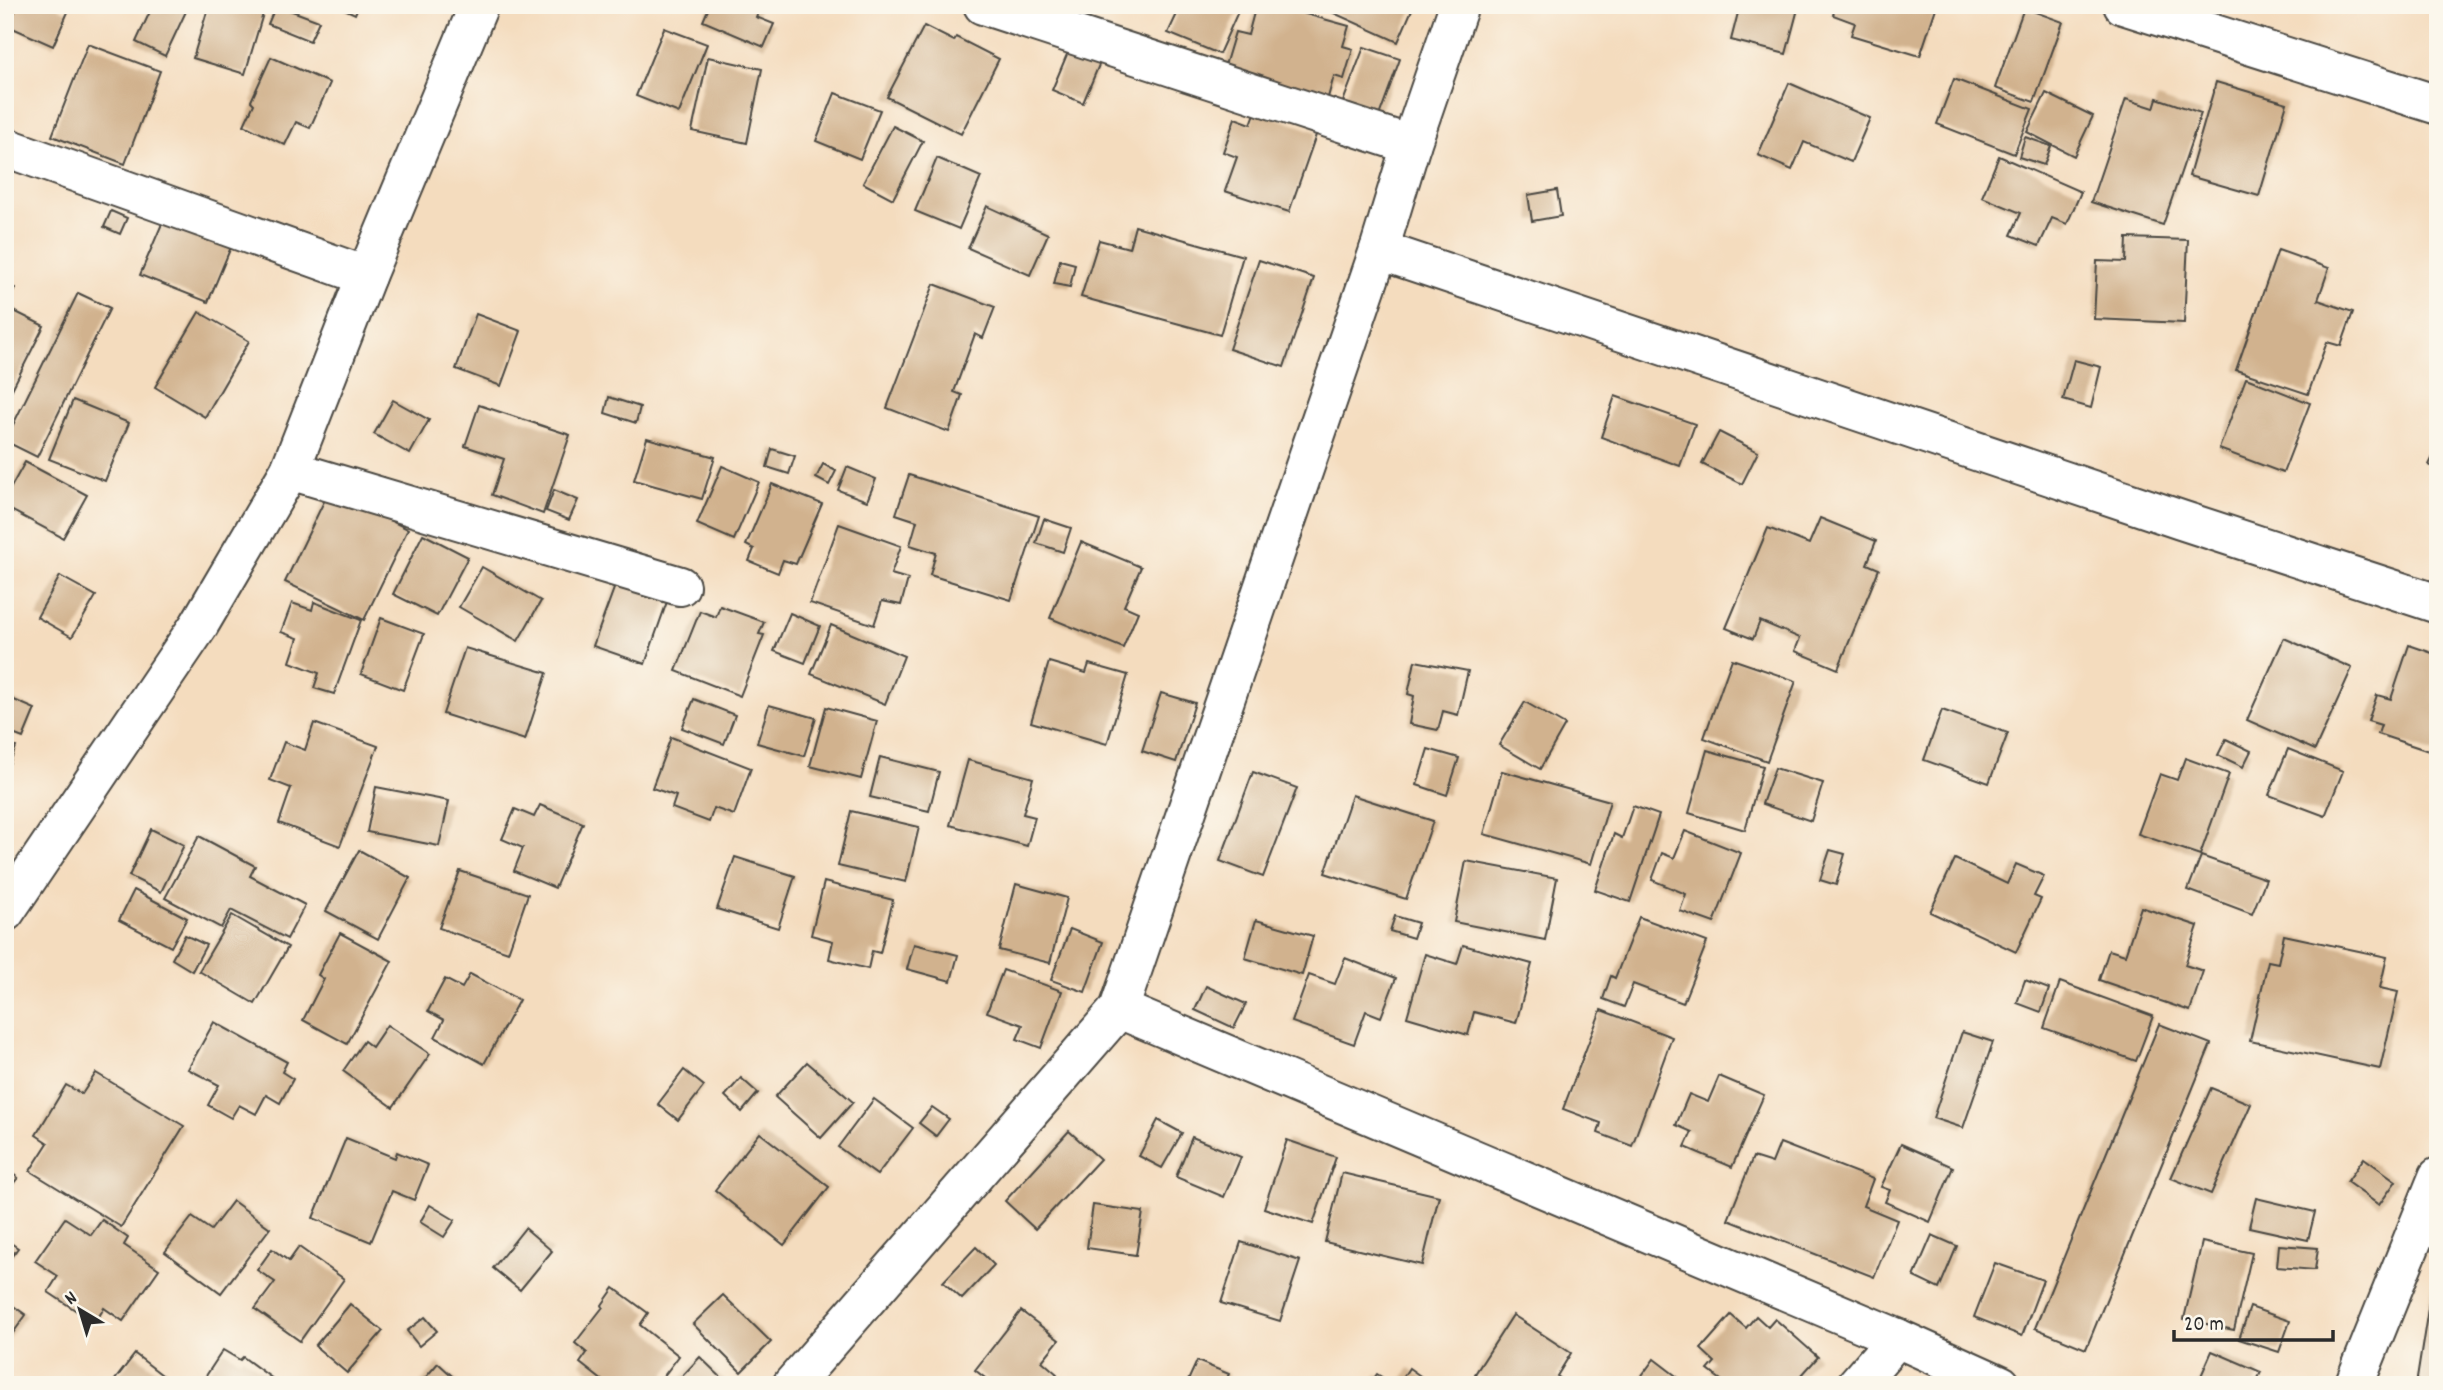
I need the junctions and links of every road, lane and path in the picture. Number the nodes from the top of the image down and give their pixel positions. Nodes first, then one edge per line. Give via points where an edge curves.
1 (479, 5) edge
2 (983, 5) edge
3 (1459, 5) edge
4 (2123, 5) edge
5 (2438, 105) edge
6 (1411, 145) junction
7 (5, 147) edge
8 (1379, 250) junction
9 (366, 276) junction
10 (290, 470) junction
11 (680, 586) dead end
12 (2438, 604) edge
13 (5, 912) edge
14 (1119, 1009) junction
15 (2438, 1177) edge
16 (1897, 1338) junction
17 (803, 1381) edge
18 (1856, 1385) edge
19 (2001, 1385) edge
20 (2354, 1385) edge

1 - 9 street
2 - 6 street
3 - 6 street
4 - 5 street
6 - 8 street
7 - 9 street
8 - 12 street
8 - 14 street
9 - 10 street
10 - 11 street
10 - 13 street via 199,625
14 - 16 street
14 - 17 street
15 - 20 street
16 - 18 street
16 - 19 street

